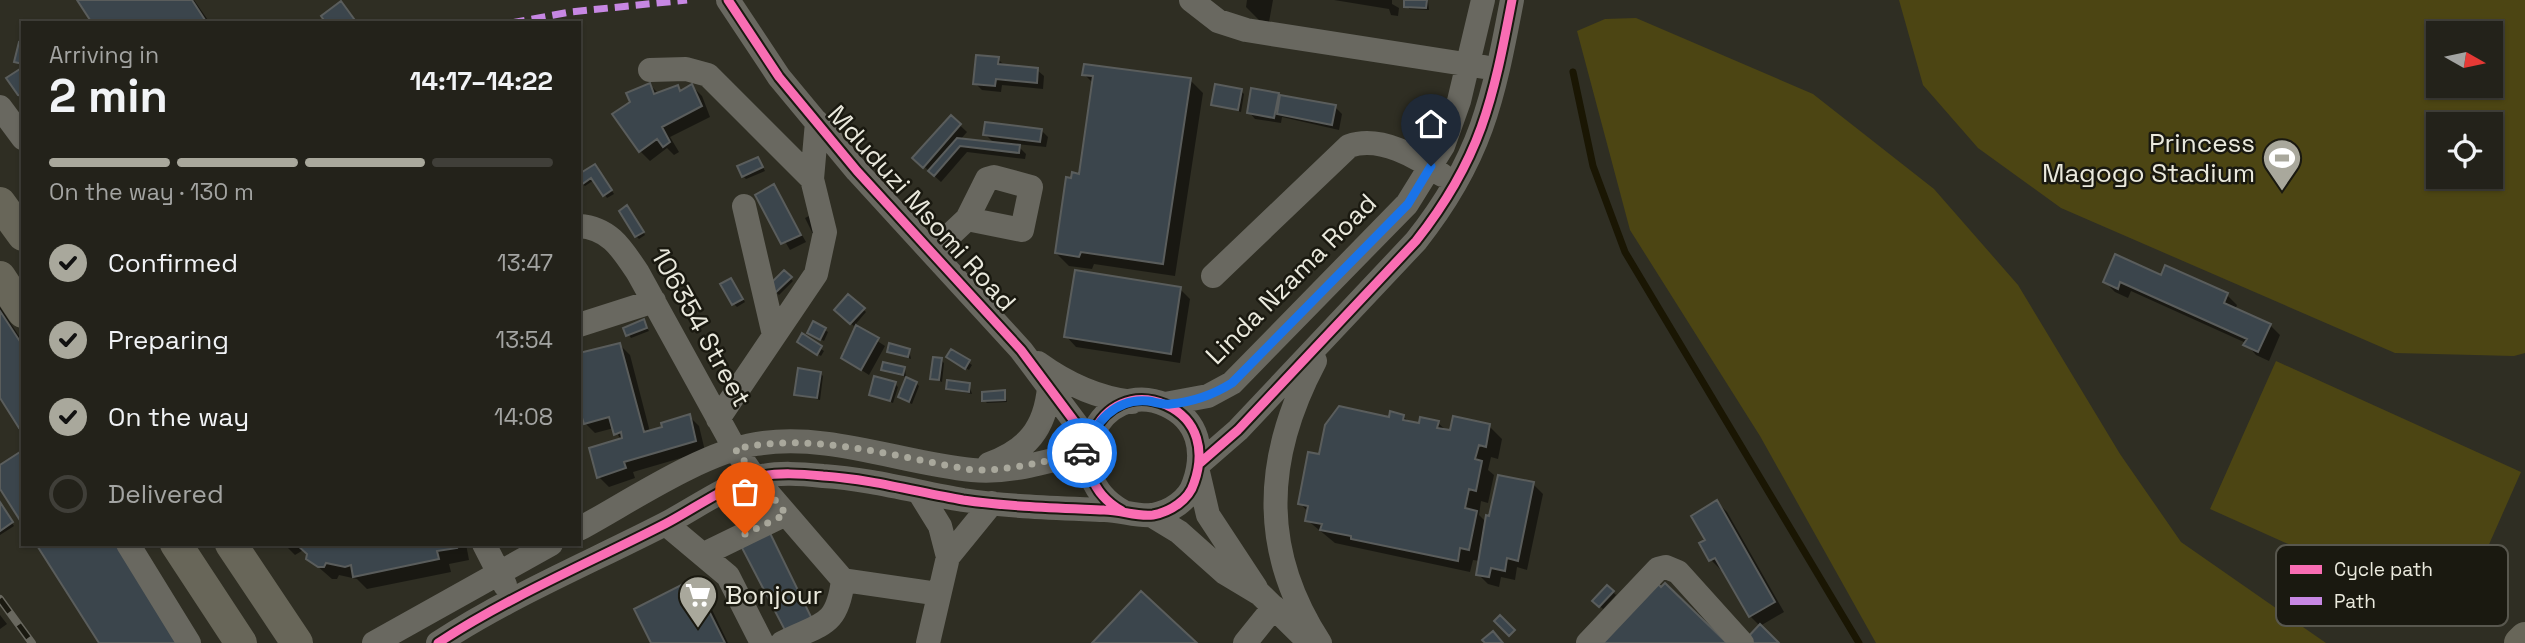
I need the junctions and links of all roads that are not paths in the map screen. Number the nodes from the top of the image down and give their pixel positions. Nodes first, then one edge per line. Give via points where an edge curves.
1 (727, 0) edge
2 (1191, 0) edge
3 (1483, 0) edge
4 (1512, 0) edge
5 (1468, 65) junction
6 (650, 70) dead end
7 (1499, 70) junction
8 (0, 107) edge
9 (817, 122) junction
10 (21, 135) edge
11 (1431, 166) junction
12 (812, 179) junction
13 (1457, 186) junction
14 (0, 203) edge
15 (744, 205) dead end
16 (967, 219) dead end
17 (581, 226) edge
18 (21, 232) edge
19 (932, 252) junction
20 (1213, 276) dead end
21 (0, 277) edge
22 (654, 301) junction
23 (21, 309) edge
24 (581, 324) edge
25 (1336, 328) junction
26 (774, 335) junction
27 (1021, 350) junction
28 (1049, 388) junction
29 (1132, 402) junction
30 (1165, 404) junction
31 (718, 419) junction
32 (1088, 447) junction
33 (735, 449) junction
34 (874, 453) junction
35 (1199, 467) junction
36 (972, 470) junction
37 (755, 478) junction
38 (868, 483) junction
39 (919, 492) junction
40 (992, 503) junction
41 (621, 506) junction
42 (1122, 511) junction
43 (786, 514) junction
44 (1151, 515) junction
45 (666, 524) junction
46 (581, 528) edge
47 (639, 537) junction
48 (129, 546) edge
49 (177, 546) edge
50 (232, 546) edge
51 (485, 546) edge
52 (547, 546) edge
53 (704, 554) junction
54 (948, 557) junction
55 (499, 572) junction
56 (843, 580) junction
57 (939, 594) junction
58 (512, 599) junction
59 (1267, 601) junction
60 (2525, 638) edge
61 (189, 643) edge
62 (241, 643) edge
63 (297, 643) edge
64 (374, 643) edge
65 (438, 643) edge
66 (762, 643) edge
67 (782, 643) edge
68 (928, 643) edge
69 (1245, 643) edge
70 (1310, 643) edge
71 (1321, 643) edge
72 (1588, 643) edge
73 (1742, 643) edge
74 (2520, 643) edge

1 - 9 street, Mduduzi Msomi Road via 779,77
2 - 5 street via 1218,21 1246,30
3 - 5 street, Linda Nzama Road
4 - 7 street
5 - 7 street
5 - 11 street, Linda Nzama Road via 1443,146
6 - 12 street via 686,69 708,75
7 - 13 street via 1474,151
8 - 10 street
9 - 12 street
9 - 19 street, Mduduzi Msomi Road
11 - 13 street
11 - 20 street via 1389,147 1349,146
11 - 30 street, Linda Nzama Road via 1408,204 1232,383 1208,396
12 - 26 street via 825,232 822,254 816,274
13 - 25 street via 1416,242
14 - 18 main road
15 - 26 street
16 - 19 street
17 - 22 street, 106354 Street via 604,230 620,246
19 - 27 street, Mduduzi Msomi Road
21 - 23 main road
22 - 24 street
22 - 31 street, 106354 Street
25 - 35 street
25 - 71 street via 1296,401 1278,475 1274,516 1276,541 1291,583
26 - 31 street
27 - 28 street, Mduduzi Msomi Road
27 - 29 street, Mduduzi Msomi Road via 1071,383 1107,399
28 - 32 street, Mduduzi Msomi Road
28 - 36 street via 1047,410 1029,442 1017,452
29 - 30 street
29 - 32 street via 1101,420
30 - 35 street via 1192,426 1200,448
31 - 33 street, 106354 Street
32 - 36 street via 1014,469
32 - 42 street via 1087,464 1095,488
33 - 34 street via 790,442
33 - 37 street, 106354 Street
33 - 41 street
34 - 36 street
34 - 38 street
35 - 44 street via 1185,498
35 - 59 street via 1208,514
37 - 38 street via 799,475
37 - 43 street, 106354 Street
37 - 45 street
38 - 39 street
39 - 40 street
39 - 54 street via 940,526
40 - 42 street via 1042,510
40 - 54 street
41 - 46 street
41 - 47 street
42 - 44 street
43 - 53 street
43 - 56 street, 106354 Street
44 - 59 street
45 - 47 street
45 - 53 street
47 - 58 street
48 - 61 street
49 - 62 main road
50 - 63 main road
51 - 55 street
52 - 55 street
53 - 66 street via 728,576
54 - 57 street
55 - 58 street
55 - 64 street
56 - 57 street
56 - 67 street via 838,611
57 - 68 street
58 - 65 street
59 - 69 street
59 - 70 street
60 - 74 main road
72 - 73 street via 1658,569 1666,567 1678,572

